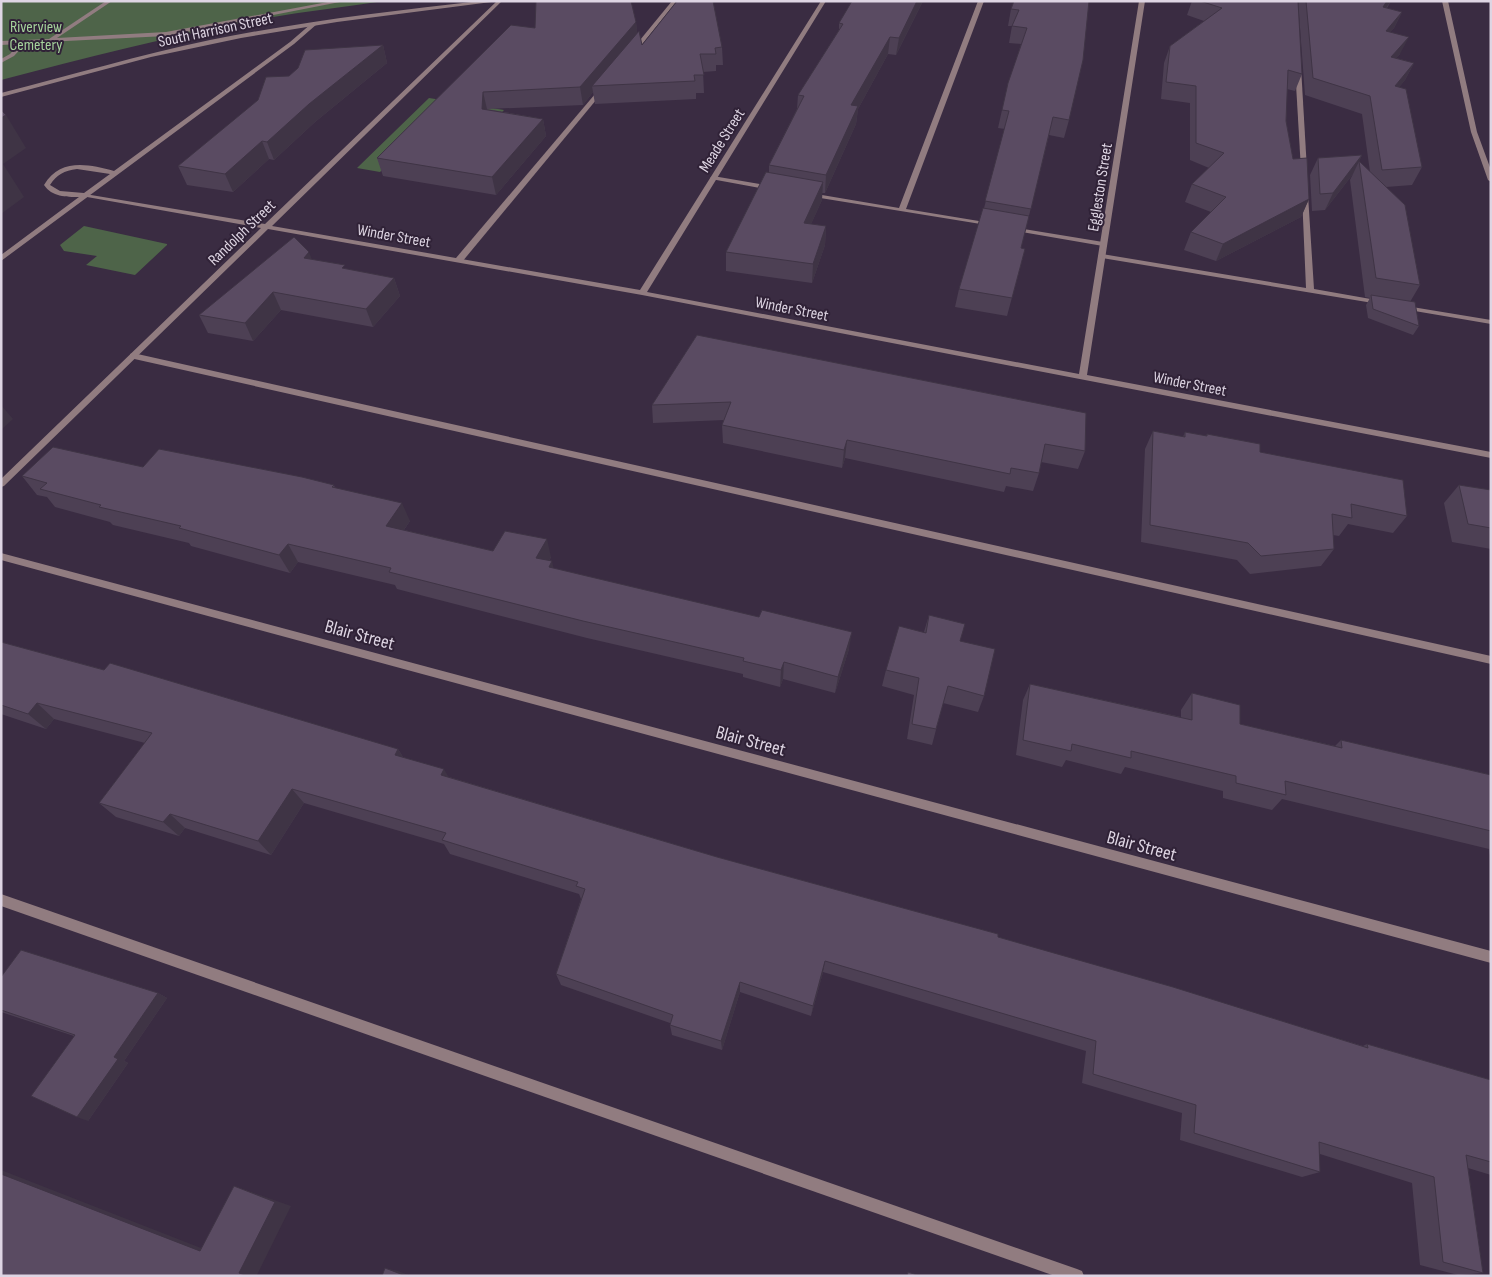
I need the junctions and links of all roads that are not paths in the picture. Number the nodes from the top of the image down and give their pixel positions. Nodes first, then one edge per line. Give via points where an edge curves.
1 (110, 1) edge
2 (343, 1) edge
3 (499, 1) edge
4 (675, 1) edge
5 (824, 1) edge
6 (981, 1) edge
7 (1142, 1) edge
8 (1445, 1) edge
9 (314, 24) junction
10 (50, 40) junction
11 (24, 42) junction
12 (1, 43) edge
13 (1298, 59) edge
14 (1, 61) edge
15 (626, 61) edge
16 (607, 83) edge
17 (1, 95) edge
18 (115, 172) junction
19 (1304, 175) edge
20 (713, 178) junction
21 (1491, 180) edge
22 (1304, 185) edge
23 (780, 190) edge
24 (799, 193) edge
25 (87, 195) junction
26 (902, 210) junction
27 (266, 226) junction
28 (996, 226) edge
29 (1005, 228) edge
30 (1103, 244) junction
31 (1102, 256) junction
32 (1, 259) edge
33 (459, 260) junction
34 (1310, 291) junction
35 (642, 293) junction
36 (1491, 322) edge
37 (132, 356) junction
38 (1083, 377) junction
39 (1491, 455) edge
40 (1, 484) edge
41 (1, 556) edge
42 (1491, 660) edge
43 (1, 900) edge
44 (1491, 958) edge
45 (1077, 1276) edge

1 - 10 street
2 - 10 street via 166,34
3 - 9 street, South Harrison Street
3 - 27 street, Randolph Street
4 - 15 street
5 - 20 street, Meade Street
6 - 26 street
7 - 30 street, Eggleston Street
8 - 21 street via 1474,132
9 - 17 street, South Harrison Street via 240,36
9 - 18 street
10 - 11 street
11 - 12 street
11 - 14 street
13 - 19 street
16 - 33 street
18 - 25 street
18 - 25 street, Winder Street via 74,167 55,174 46,185 55,192
20 - 23 street
20 - 35 street, Meade Street
22 - 34 street
24 - 26 street
25 - 27 street, Winder Street
25 - 32 street
26 - 28 street
27 - 33 street, Winder Street
27 - 37 street, Randolph Street
29 - 30 street
30 - 31 street, Eggleston Street
31 - 34 street
31 - 38 street, Eggleston Street
33 - 35 street, Winder Street
34 - 36 street
35 - 38 street, Winder Street
37 - 40 street, Randolph Street
37 - 42 street
38 - 39 street, Winder Street
41 - 44 street, Blair Street
43 - 45 street

